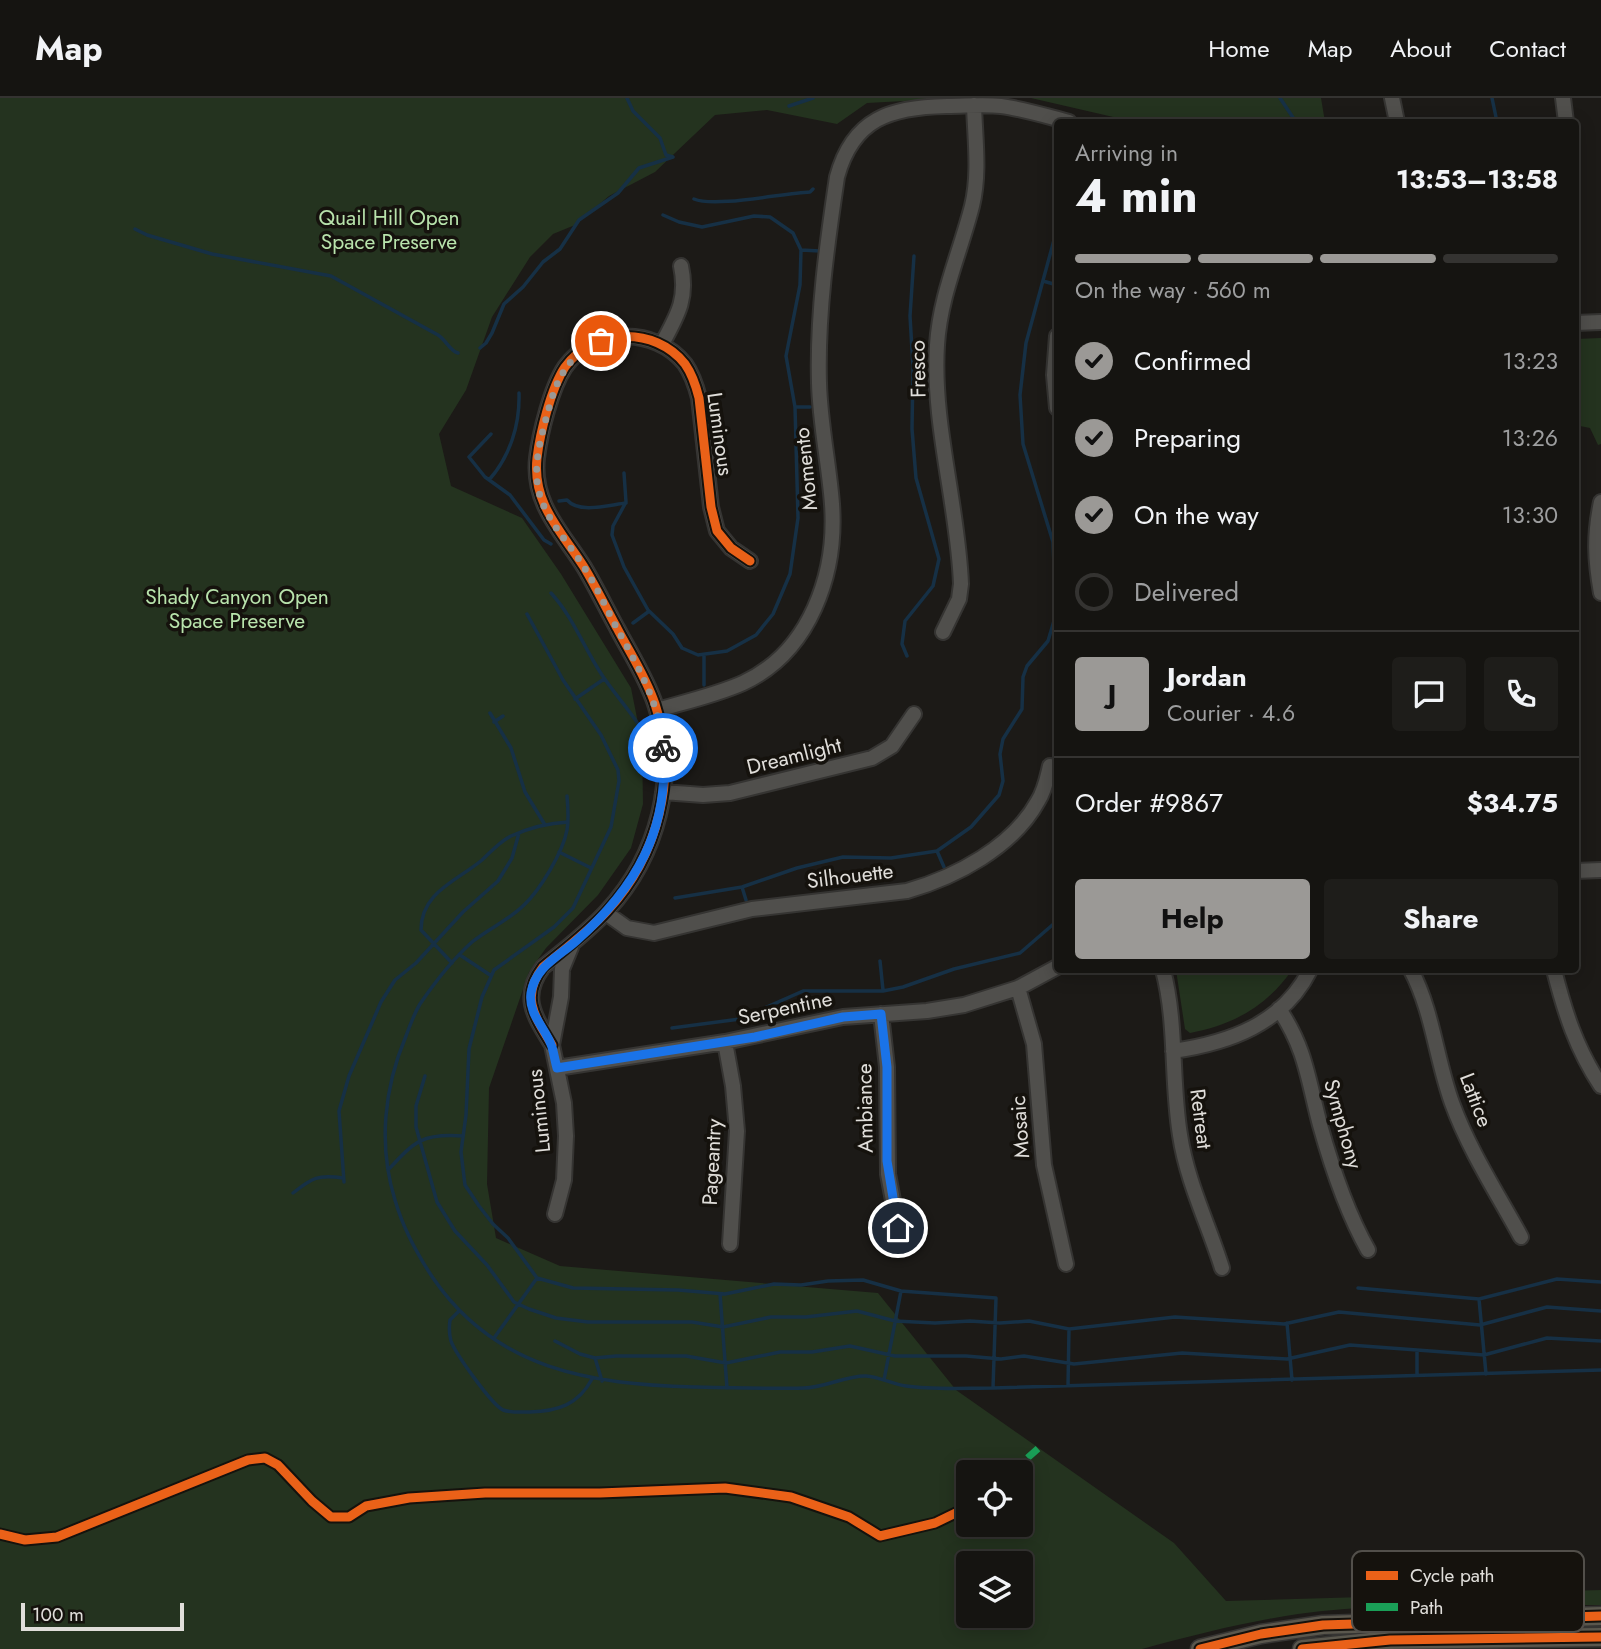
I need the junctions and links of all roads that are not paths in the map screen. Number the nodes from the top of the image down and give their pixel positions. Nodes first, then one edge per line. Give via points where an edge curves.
1 (1392, 98) edge
2 (1563, 98) edge
3 (974, 105) junction
4 (1057, 119) edge
5 (1396, 119) edge
6 (1566, 119) edge
7 (681, 266) dead end
8 (1601, 322) edge
9 (1579, 323) edge
10 (662, 344) junction
11 (1601, 502) edge
12 (750, 561) dead end
13 (1601, 593) edge
14 (943, 632) dead end
15 (657, 710) junction
16 (914, 713) dead end
17 (1050, 766) dead end
18 (663, 792) junction
19 (1601, 870) edge
20 (1579, 871) edge
21 (606, 913) junction
22 (574, 943) junction
23 (1054, 969) edge
24 (1164, 973) edge
25 (1308, 973) edge
26 (1412, 973) edge
27 (1555, 973) edge
28 (1018, 988) junction
29 (1279, 1009) junction
30 (881, 1014) junction
31 (724, 1042) junction
32 (552, 1045) junction
33 (1173, 1051) junction
34 (557, 1068) junction
35 (1601, 1086) edge
36 (555, 1214) dead end
37 (1521, 1237) dead end
38 (901, 1243) dead end
39 (730, 1244) dead end
40 (1368, 1250) dead end
41 (1066, 1264) dead end
42 (1222, 1268) dead end
43 (1352, 1624) edge
44 (1386, 1632) edge
45 (1601, 1637) edge
46 (1390, 1640) junction
47 (1199, 1649) edge
48 (1302, 1649) edge

1 - 5 street
2 - 6 street
3 - 4 street via 1008,107
3 - 14 street, Fresco via 977,160 972,206 944,297 937,344 961,584 960,598
3 - 15 street, Momento via 900,110 875,121 859,134 836,177 819,386 832,505 830,549 821,594 810,620 782,655 743,682
7 - 10 street via 682,300
8 - 9 street
10 - 12 street, Luminous via 684,363 695,384 717,531
10 - 15 street, Luminous via 616,337 587,347 573,358 557,383 537,471 547,513 592,580
11 - 13 street via 1595,559
15 - 18 street, Luminous
16 - 18 street, Dreamlight via 892,746 872,758 730,793
17 - 21 street, Silhouette via 1038,803 1006,839 961,870 927,885 752,909 654,933 626,928
18 - 21 street, Luminous via 643,860
19 - 20 street
21 - 22 street, Luminous
22 - 32 street, Luminous via 562,969
22 - 32 street, Luminous via 543,967 531,992 533,1012
23 - 28 street, Serpentine
24 - 33 street, Retreat
25 - 29 street
26 - 37 street, Lattice via 1427,1009 1451,1101
27 - 35 street via 1572,1035
28 - 30 street, Serpentine via 945,1008
28 - 41 street, Mosaic via 1034,1044 1044,1165
29 - 33 street via 1229,1040
29 - 40 street, Symphony via 1299,1043 1337,1180
30 - 31 street, Serpentine via 843,1017
30 - 38 street, Ambiance via 887,1067 887,1161
31 - 34 street, Serpentine
31 - 39 street, Pageantry via 737,1131
32 - 34 street, Luminous
33 - 42 street, Retreat via 1184,1155
34 - 36 street, Luminous via 566,1151
43 - 47 main road via 1261,1634
44 - 46 main road
45 - 46 main road
46 - 48 main road

